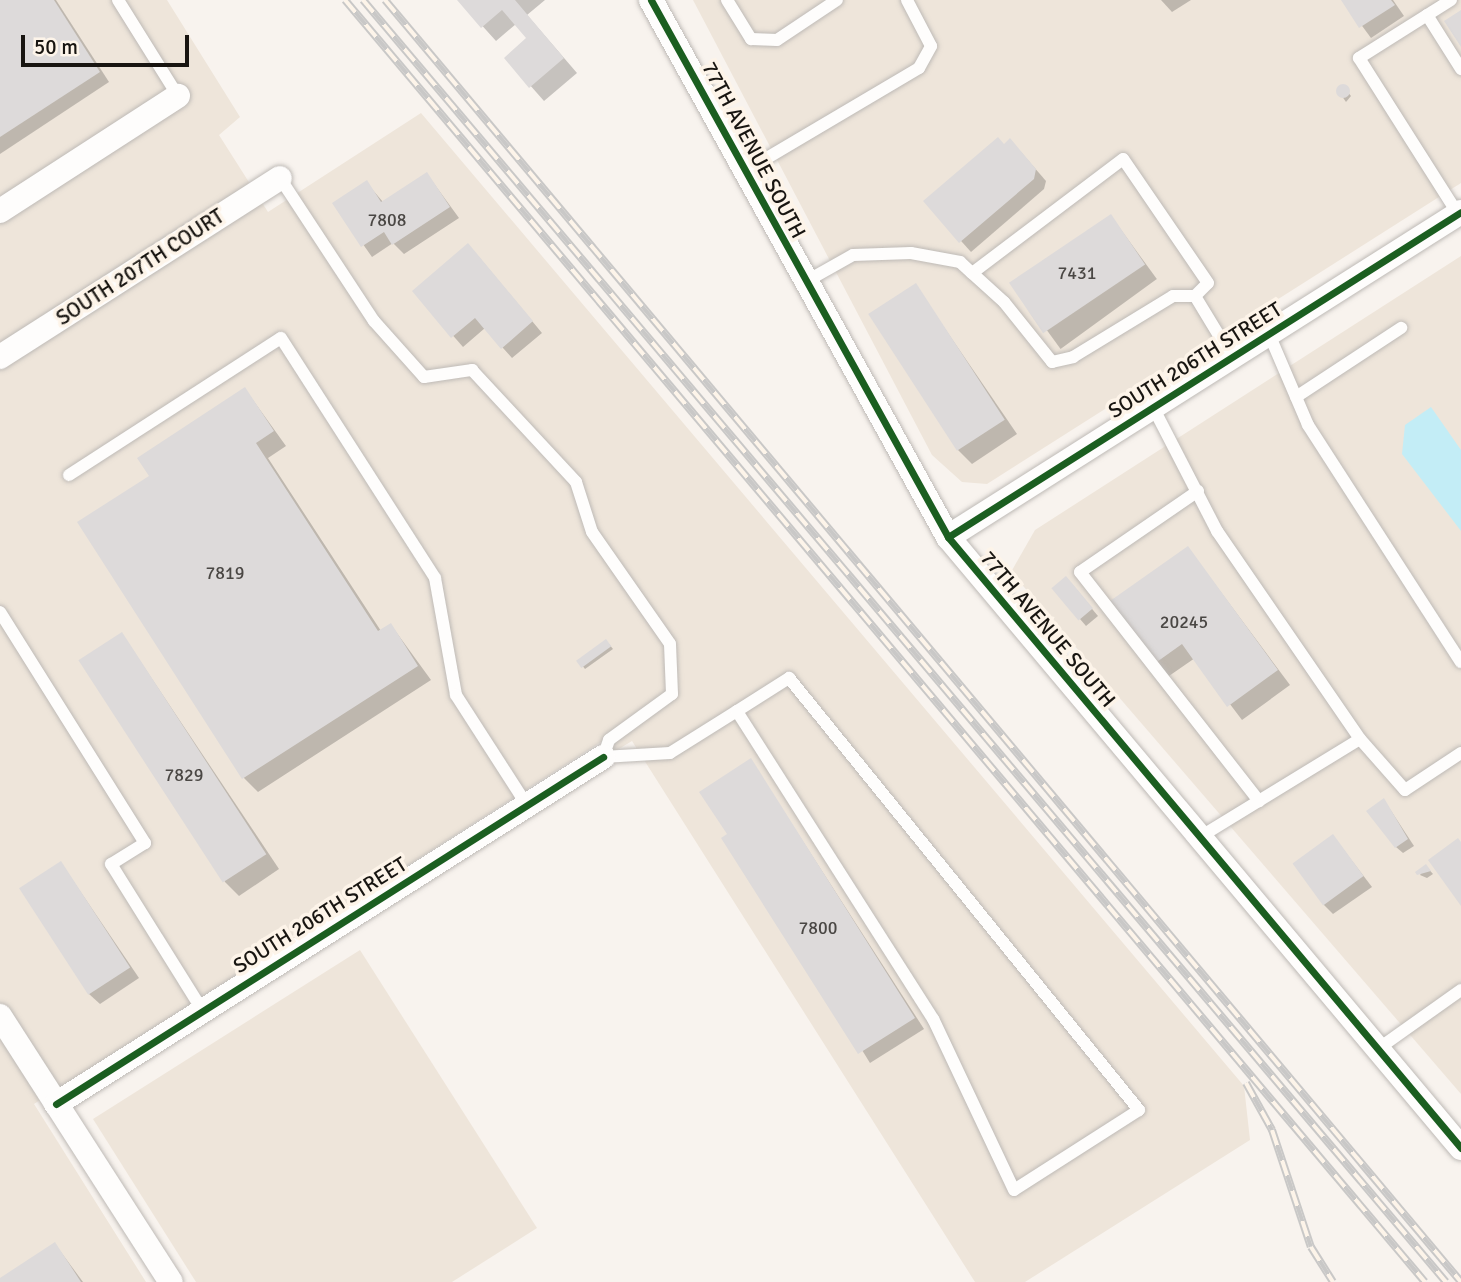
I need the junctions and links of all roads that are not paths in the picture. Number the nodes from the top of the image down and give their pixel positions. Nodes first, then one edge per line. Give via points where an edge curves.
1 (118, 0) edge
2 (651, 0) edge
3 (727, 0) edge
4 (837, 0) edge
5 (907, 0) edge
6 (1451, 0) edge
7 (1427, 15) junction
8 (1461, 69) edge
9 (178, 96) joint
10 (745, 171) junction
11 (280, 178) joint
12 (0, 211) edge
13 (1460, 213) edge
14 (972, 273) junction
15 (805, 282) junction
16 (1195, 296) junction
17 (1401, 328) dead end
18 (1269, 334) junction
19 (0, 357) edge
20 (1232, 357) junction
21 (1296, 397) junction
22 (1153, 407) junction
23 (69, 475) dead end
24 (1198, 491) junction
25 (948, 537) junction
26 (0, 612) edge
27 (1461, 662) edge
28 (737, 711) junction
29 (1360, 739) junction
30 (1461, 753) edge
31 (603, 757) junction
32 (1259, 801) junction
33 (527, 805) junction
34 (1200, 837) junction
35 (1461, 990) edge
36 (203, 1011) junction
37 (0, 1016) edge
38 (1378, 1049) junction
39 (56, 1104) junction
40 (1457, 1136) edge
41 (171, 1282) edge

1 - 9 lane
2 - 10 street, 77TH AVENUE SOUTH
3 - 4 lane via 751,38 777,40
5 - 10 lane via 931,46 919,68
6 - 7 lane
7 - 8 lane
7 - 13 lane via 1359,58
9 - 12 street
10 - 15 street, 77TH AVENUE SOUTH
11 - 19 street, SOUTH 207TH COURT
11 - 31 lane via 374,321 424,377 472,370 576,482 592,532 670,644 672,694 609,740
13 - 18 street, SOUTH 206TH STREET
14 - 15 lane via 960,262 911,253 853,255
14 - 16 lane via 1052,362 1073,357 1173,296
14 - 16 lane via 1123,159 1208,283
15 - 25 street, 77TH AVENUE SOUTH
16 - 20 lane
17 - 21 lane
18 - 20 street, SOUTH 206TH STREET
18 - 21 lane
20 - 22 street, SOUTH 206TH STREET
21 - 27 lane
22 - 24 lane
22 - 25 street, SOUTH 206TH STREET
23 - 33 lane via 281,338 435,578 456,695
24 - 29 lane via 1217,531
24 - 32 lane via 1080,572
25 - 34 street, 77TH AVENUE SOUTH
26 - 36 lane via 145,843 111,864
28 - 28 lane via 789,678 1139,1110 1014,1190 933,1018
28 - 31 lane via 670,753
29 - 30 lane via 1405,790
29 - 32 lane
31 - 33 street, SOUTH 206TH STREET
32 - 34 lane
33 - 36 street, SOUTH 206TH STREET
34 - 38 street, 77TH AVENUE SOUTH
35 - 38 lane
36 - 39 street, SOUTH 206TH STREET
37 - 39 street
38 - 40 street, 77TH AVENUE SOUTH
39 - 41 street

